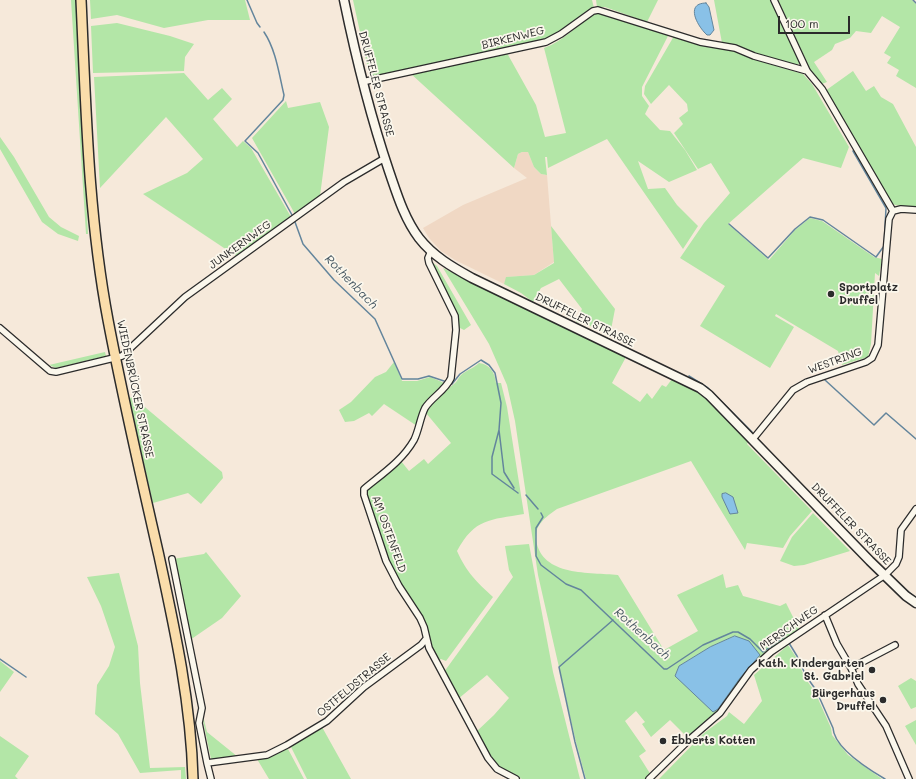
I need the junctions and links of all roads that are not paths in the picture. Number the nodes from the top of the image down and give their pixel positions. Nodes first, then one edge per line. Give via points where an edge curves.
1 (81, 0) edge
2 (344, 0) edge
3 (774, 0) edge
4 (803, 62) junction
5 (798, 69) junction
6 (807, 71) junction
7 (362, 82) junction
8 (385, 158) junction
9 (916, 210) edge
10 (893, 211) junction
11 (431, 251) junction
12 (0, 328) edge
13 (116, 358) junction
14 (753, 439) junction
15 (915, 511) edge
16 (172, 559) dead end
17 (885, 575) junction
18 (916, 603) edge
19 (825, 615) junction
20 (426, 640) junction
21 (421, 645) junction
22 (895, 645) dead end
23 (428, 648) junction
24 (851, 668) junction
25 (207, 763) junction
26 (193, 779) edge
27 (211, 779) edge
28 (516, 779) edge
29 (649, 779) edge
30 (909, 779) edge

1 - 13 main road, WIEDENBRÜCKER STRASSE via 93,212 102,282
2 - 7 street, DRUFFELER STRASSE
3 - 4 street
4 - 5 street
4 - 6 street
5 - 6 street, BIRKENWEG
5 - 7 street, BIRKENWEG via 735,48 700,42 598,10 546,42
6 - 10 street via 822,89
7 - 8 street, DRUFFELER STRASSE
8 - 11 street, DRUFFELER STRASSE via 407,218 418,237
8 - 13 street, JUNKERNWEG via 344,182 185,297 132,349
9 - 10 street
10 - 14 street, WESTRING via 889,219 878,345 872,358 807,382 793,390
11 - 14 street, DRUFFELER STRASSE via 472,278 700,388
11 - 20 street, AM OSTENFELD via 429,263 453,310 456,322 451,378 448,385 426,408 408,451 364,489 386,562 420,618
12 - 13 street, JUNKERNWEG via 50,371 56,372
13 - 26 main road, WIEDENBRÜCKER STRASSE via 176,638 187,710
14 - 17 street, DRUFFELER STRASSE
15 - 17 street, MERSCHWEG via 901,530 900,557
16 - 25 street via 202,708 199,723
17 - 18 street, DRUFFELER STRASSE
17 - 19 street, MERSCHWEG
19 - 24 street
19 - 29 street, MERSCHWEG via 784,641 760,661 720,713
20 - 21 street
20 - 23 street, AM OSTENFELD
21 - 23 street
21 - 25 street, OSTFELDSTRASSE via 364,687 327,721 287,745 267,755
22 - 24 street
23 - 28 street via 488,758 498,769
24 - 30 street via 858,684 886,726
25 - 27 street

